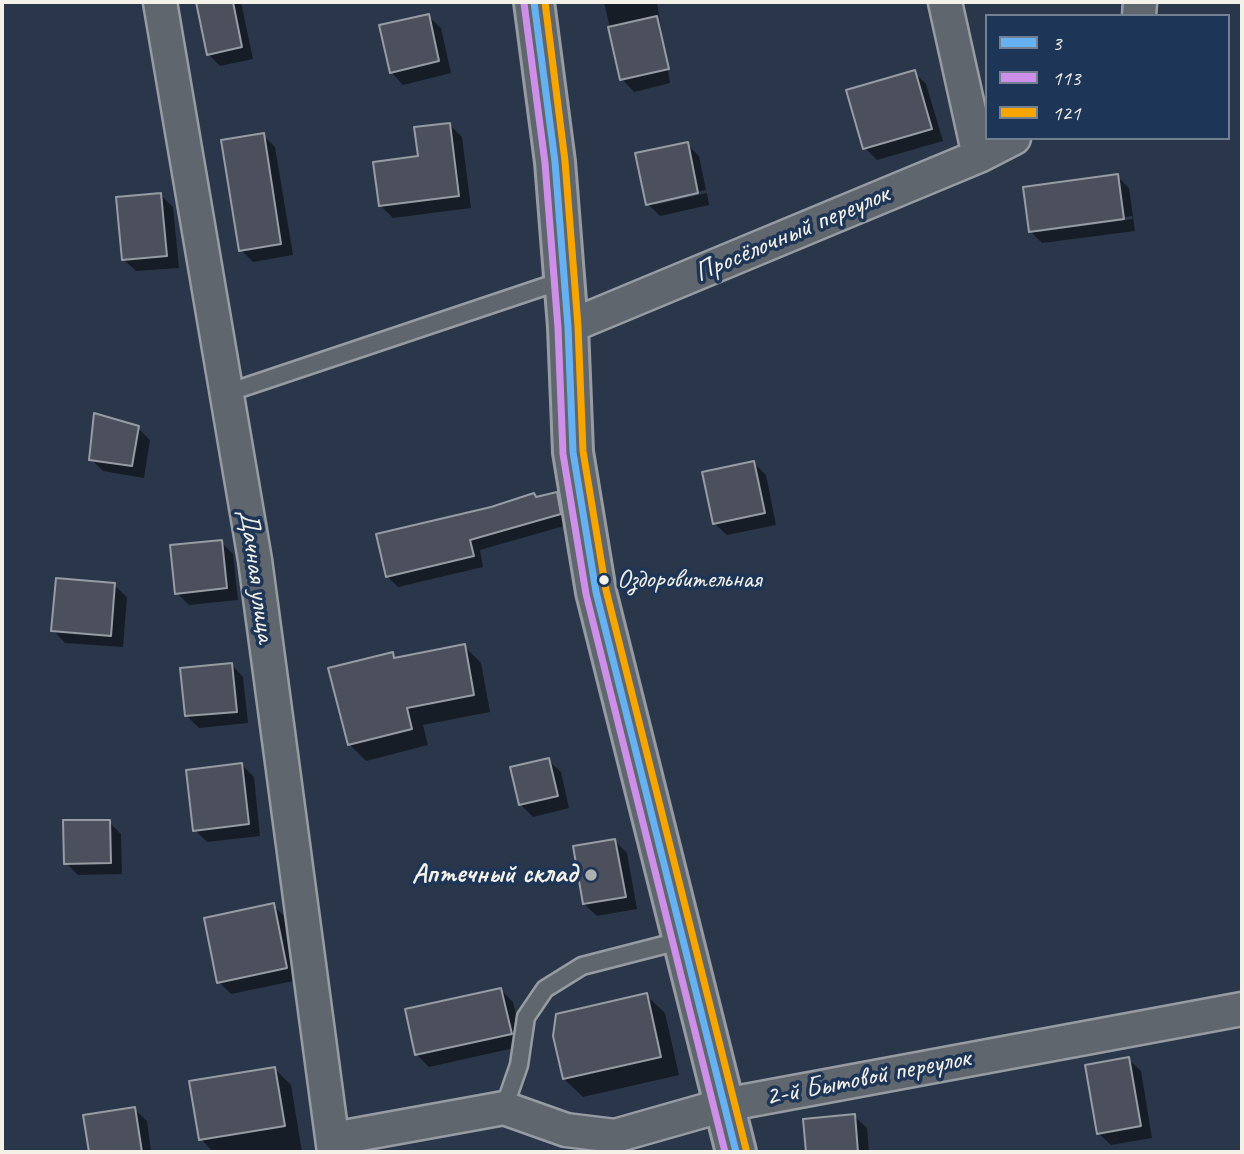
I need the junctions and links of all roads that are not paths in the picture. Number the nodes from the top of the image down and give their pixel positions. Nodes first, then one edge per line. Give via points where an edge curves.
1 (160, 2) edge
2 (534, 2) edge
3 (945, 2) edge
4 (1010, 140) edge
5 (979, 156) junction
6 (564, 279) junction
7 (568, 327) junction
8 (226, 393) junction
9 (683, 940) junction
10 (1242, 1009) edge
11 (724, 1105) junction
12 (504, 1108) junction
13 (334, 1145) edge
14 (736, 1152) edge

1 - 8 street, Дачная улица
2 - 6 street via 555,162
3 - 5 street
4 - 5 street, Просёлочный переулок
5 - 7 street, Просёлочный переулок
6 - 7 street
6 - 8 lane
7 - 9 street via 573,452 596,592
8 - 13 street, Дачная улица via 255,560
9 - 11 street
9 - 12 lane via 582,966 545,989 526,1017 519,1065
10 - 11 street, 2-й Бытовой переулок
11 - 12 street, 2-й Бытовой переулок via 615,1136 566,1130
11 - 14 street
12 - 13 street, 2-й Бытовой переулок

